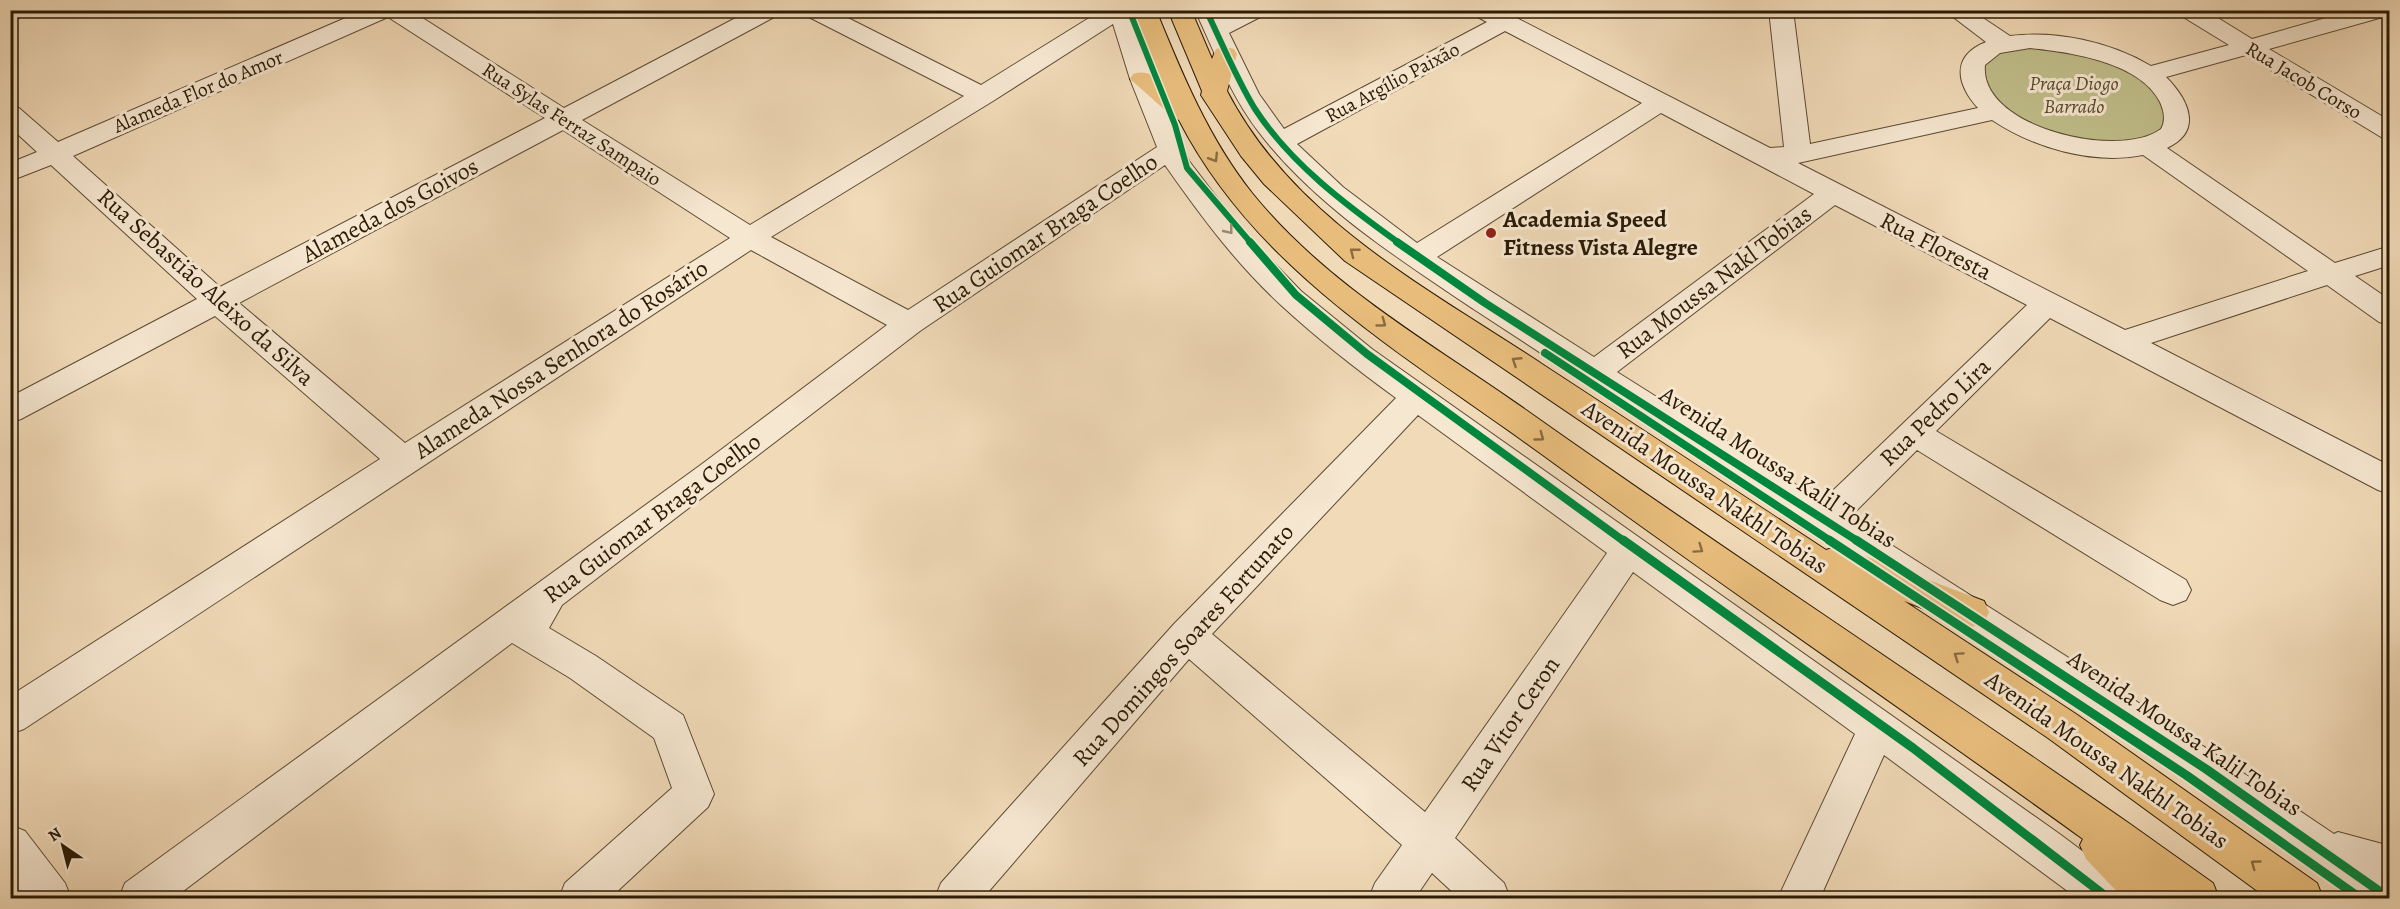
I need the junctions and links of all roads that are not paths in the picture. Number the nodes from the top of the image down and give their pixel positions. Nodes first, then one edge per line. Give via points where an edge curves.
1 (18, 10) edge
2 (385, 10) edge
3 (393, 10) edge
4 (770, 10) edge
5 (813, 10) edge
6 (1120, 10) edge
7 (1144, 10) edge
8 (1179, 10) edge
9 (1256, 10) edge
10 (1781, 10) edge
11 (1955, 10) edge
12 (2188, 10) edge
13 (2382, 10) edge
14 (10, 14) edge
15 (1489, 14) edge
16 (1215, 32) edge
17 (2005, 44) junction
18 (2247, 47) junction
19 (2147, 75) junction
20 (1142, 78) junction
21 (1214, 94) junction
22 (984, 96) junction
23 (1660, 103) junction
24 (1996, 112) junction
25 (10, 113) edge
26 (563, 118) junction
27 (1189, 118) junction
28 (2390, 132) edge
29 (1281, 142) junction
30 (2147, 147) junction
31 (1171, 149) junction
32 (56, 153) junction
33 (1759, 154) junction
34 (1798, 155) junction
35 (10, 173) edge
36 (1833, 193) junction
37 (750, 238) junction
38 (2390, 255) edge
39 (1417, 256) junction
40 (2330, 273) junction
41 (217, 301) junction
42 (2047, 303) junction
43 (2390, 315) edge
44 (909, 324) junction
45 (2121, 342) junction
46 (1595, 372) junction
47 (1549, 382) junction
48 (1416, 396) junction
49 (1501, 409) junction
50 (10, 411) edge
51 (1617, 430) junction
52 (1914, 433) junction
53 (404, 460) junction
54 (1573, 461) junction
55 (2390, 481) edge
56 (1824, 521) junction
57 (1779, 536) junction
58 (1629, 550) junction
59 (2173, 590) dead end
60 (554, 591) junction
61 (1971, 612) junction
62 (1187, 635) junction
63 (10, 717) edge
64 (1877, 728) junction
65 (2053, 793) junction
66 (1429, 842) junction
67 (10, 845) edge
68 (2319, 847) junction
69 (2390, 866) edge
70 (50, 898) edge
71 (140, 898) edge
72 (580, 898) edge
73 (956, 898) edge
74 (1390, 898) edge
75 (1489, 898) edge
76 (1799, 898) edge
77 (2109, 898) edge
78 (2151, 898) edge
79 (2198, 898) edge
80 (2302, 898) edge
81 (2389, 898) edge

1 - 14 street
2 - 32 street, Alameda Flor do Amor
3 - 26 street, Rua Sylas Ferraz Sampaio
4 - 26 street, Alameda dos Goivos
5 - 22 street
6 - 20 street
6 - 22 street, Alameda Nossa Senhora do Rosário
7 - 27 main road
8 - 21 main road, Avenida Moussa Nakhl Tobias
9 - 16 street
10 - 34 street
11 - 17 street
12 - 18 street, Rua Jacob Corso
13 - 18 street
15 - 23 street, Rua Floresta
15 - 29 street, Rua Argílio Paixão
16 - 21 main road
16 - 29 street, Avenida Moussa Kalil Tobias via 1252,106
17 - 19 street via 2061,43 2092,50
17 - 24 street via 1985,52 1973,63 1971,78 1979,95
18 - 19 street
18 - 28 street, Rua Jacob Corso
19 - 30 street via 2167,91 2177,108 2177,124 2167,138
20 - 27 main road
20 - 31 street
47 -> 21 main road, Avenida Moussa Nakhl Tobias via 1355,254 1294,199 1251,152
22 - 37 street, Alameda Nossa Senhora do Rosário
23 - 33 street, Rua Floresta
23 - 39 street
24 - 30 street via 2022,128 2064,143 2120,150
24 - 34 street
25 - 32 street, Rua Sebastião Aleixo da Silva
26 - 37 street, Rua Sylas Ferraz Sampaio
26 - 41 street, Alameda dos Goivos
27 -> 49 main road via 1227,180 1263,223 1320,278
29 - 39 street, Avenida Moussa Kalil Tobias via 1332,193
30 - 40 street
31 - 44 street, Rua Guiomar Braga Coelho
31 -> 48 street via 1176,162 1231,235 1291,298 1360,357
32 - 35 street, Alameda Flor do Amor
32 - 41 street, Rua Sebastião Aleixo da Silva
33 - 34 street
33 - 36 street, Rua Floresta
36 - 42 street, Rua Floresta
36 - 46 street, Rua Moussa Nakl Tobias
37 - 44 street, Rua Sylas Ferraz Sampaio
37 - 53 street, Alameda Nossa Senhora do Rosário
38 - 40 street
39 - 46 street, Avenida Moussa Kalil Tobias
40 - 43 street
40 - 45 street
41 - 50 street, Alameda dos Goivos
41 - 53 street, Rua Sebastião Aleixo da Silva
42 - 45 street, Rua Floresta
42 - 52 street, Rua Pedro Lira
44 - 60 street, Rua Guiomar Braga Coelho
45 - 55 street, Rua Floresta
46 - 56 street, Avenida Moussa Kalil Tobias
47 - 49 main road via 1541,402
47 - 51 main road, Avenida Moussa Nakhl Tobias
48 - 58 street
48 - 62 street, Rua Domingos Soares Fortunato
49 -> 54 main road
51 - 54 main road via 1582,430 1570,446
51 - 57 main road, Avenida Moussa Nakhl Tobias
52 - 56 street, Rua Pedro Lira
52 - 59 street
53 - 63 street, Alameda Nossa Senhora do Rosário
54 -> 65 main road
56 - 61 street, Avenida Moussa Kalil Tobias
57 - 61 main road
80 -> 57 main road, Avenida Moussa Nakhl Tobias via 2062,726
58 - 64 street
58 - 66 street, Rua Vitor Ceron
60 - 71 street, Rua Guiomar Braga Coelho
60 - 72 street via 526,633 669,727 694,794
61 - 68 street, Avenida Moussa Kalil Tobias
62 - 66 street
62 - 73 street, Rua Domingos Soares Fortunato
64 - 76 street
64 - 77 street
65 - 78 main road
65 - 79 main road
66 - 74 street, Rua Vitor Ceron
66 - 75 street
67 - 70 street
68 - 69 street
68 - 81 street, Avenida Moussa Kalil Tobias

